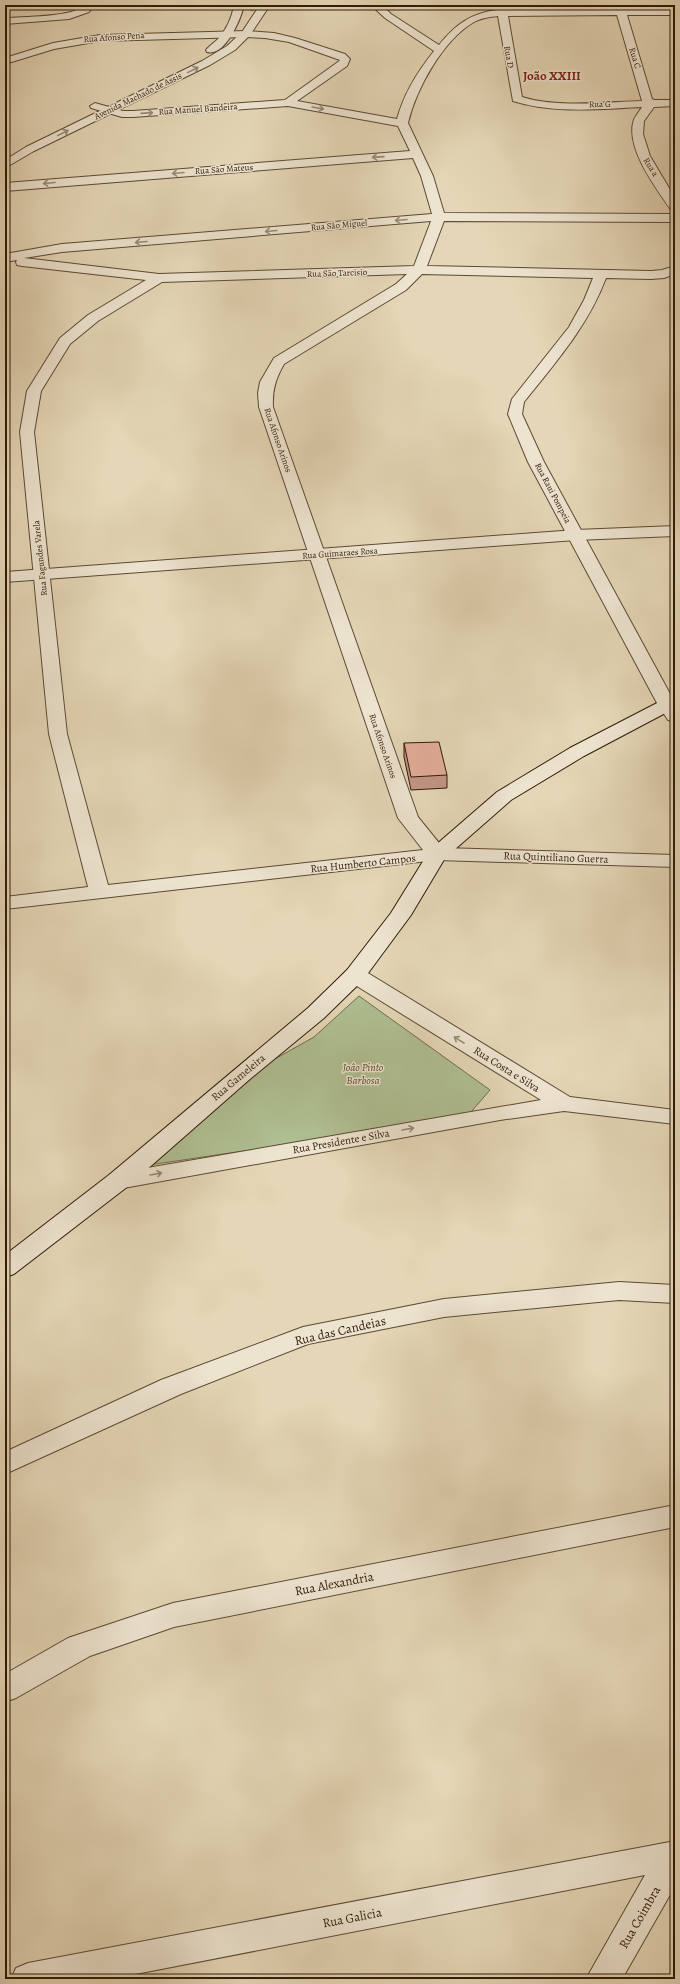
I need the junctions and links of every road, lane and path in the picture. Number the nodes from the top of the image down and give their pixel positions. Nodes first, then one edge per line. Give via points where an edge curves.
1 (89, 5) edge
2 (376, 5) edge
3 (238, 9) edge
4 (263, 9) edge
5 (501, 9) edge
6 (621, 12) junction
7 (675, 12) edge
8 (5, 21) edge
9 (246, 33) junction
10 (226, 35) junction
11 (440, 50) junction
12 (5, 61) edge
13 (288, 103) junction
14 (526, 103) joint
15 (651, 103) junction
16 (675, 103) edge
17 (95, 106) junction
18 (108, 110) junction
19 (402, 123) junction
20 (19, 143) dead end
21 (417, 154) junction
22 (7, 162) edge
23 (5, 176) edge
24 (31, 185) junction
25 (5, 187) edge
26 (675, 207) edge
27 (439, 217) junction
28 (675, 218) edge
29 (5, 259) edge
30 (419, 270) junction
31 (672, 271) edge
32 (601, 273) junction
33 (159, 278) junction
34 (675, 531) edge
35 (576, 536) junction
36 (317, 555) junction
37 (41, 574) junction
38 (5, 577) edge
39 (672, 707) edge
40 (437, 854) junction
41 (675, 861) edge
42 (100, 892) junction
43 (5, 903) edge
44 (355, 975) junction
45 (564, 1104) junction
46 (675, 1117) edge
47 (118, 1181) junction
48 (5, 1268) edge
49 (675, 1294) edge
50 (5, 1464) edge
51 (675, 1516) edge
52 (5, 1689) edge
53 (675, 1855) edge
54 (28, 1979) edge
55 (603, 1979) edge

1 - 8 street via 86,10 69,16
2 - 11 street via 388,16
3 - 10 street, Avenida Machado de Assis
4 - 9 street, Avenida Machado de Assis
5 - 6 street
5 - 11 street via 470,20
5 - 14 street, Rua D via 517,99
6 - 7 street
6 - 15 street, Rua C via 647,100
9 - 10 street, Rua Afonso Pena
9 - 13 street via 293,40 335,53 345,59 343,64
18 -> 9 street, Avenida Machado de Assis via 206,63 231,48
10 - 12 street, Rua Afonso Pena via 123,35 89,38 47,46
10 - 17 street, Avenida Machado de Assis via 214,49
11 - 19 street via 409,98
18 -> 13 street, Rua Manuel Bandeira via 134,114
13 -> 19 street, Rua Manuel Bandeira
14 - 15 street, Rua G
15 - 16 street, Rua G
15 - 26 street, Rua a via 638,123 641,153
17 - 18 street, Rua Manuel Bandeira
17 - 20 street, Avenida Machado de Assis
22 -> 18 street, Avenida Machado de Assis
19 - 21 street
21 -> 24 street, Rua São Mateus
21 - 27 street via 428,176
23 - 24 street
24 - 25 street, Rua São Mateus
27 - 28 street, Rua São Miguel
27 -> 29 street, Rua São Miguel via 62,248
27 - 30 street, Rua Afonso Arinos
29 - 33 street, Rua São Tarcisio
30 - 32 street, Rua São Tarcisio
30 - 33 street, Rua São Tarcisio
30 - 36 street, Rua Afonso Arinos via 395,291 280,361 269,377 264,392 266,407
31 - 32 street, Rua São Tarcisio via 650,275
32 - 35 street, Rua Raui Pompeia via 591,300 575,328 517,402 515,414 536,462
33 - 37 street, Rua Fagundes Varela via 93,318 65,341 34,391 27,432
34 - 35 street, Rua Guimaraes Rosa
35 - 36 street, Rua Guimaraes Rosa
35 - 39 street, Rua Raui Pompeia
36 - 37 street, Rua Guimaraes Rosa
36 - 40 street, Rua Afonso Arinos via 408,818
37 - 38 street, Rua Guimaraes Rosa
37 - 42 street, Rua Fagundes Varela via 58,734
39 - 40 street via 577,752 504,796
40 - 41 street, Rua Quintiliano Guerra
40 - 42 street, Rua Humberto Campos
40 - 44 street, Rua Gameleira via 400,915
42 - 43 street, Rua Humberto Campos
45 -> 44 street, Rua Costa e Silva
44 - 47 street, Rua Gameleira via 316,1013
45 - 46 street, Rua Costa e Silva
47 -> 45 street, Rua Presidente e Silva via 493,1114
47 - 48 street, Rua Gameleira
49 - 50 street, Rua das Candeias via 619,1291 444,1308 303,1336 171,1387
51 - 52 street, Rua Alexandria via 173,1615 79,1647
53 - 54 street, Rua Galicia
53 - 55 street, Rua Coimbra

